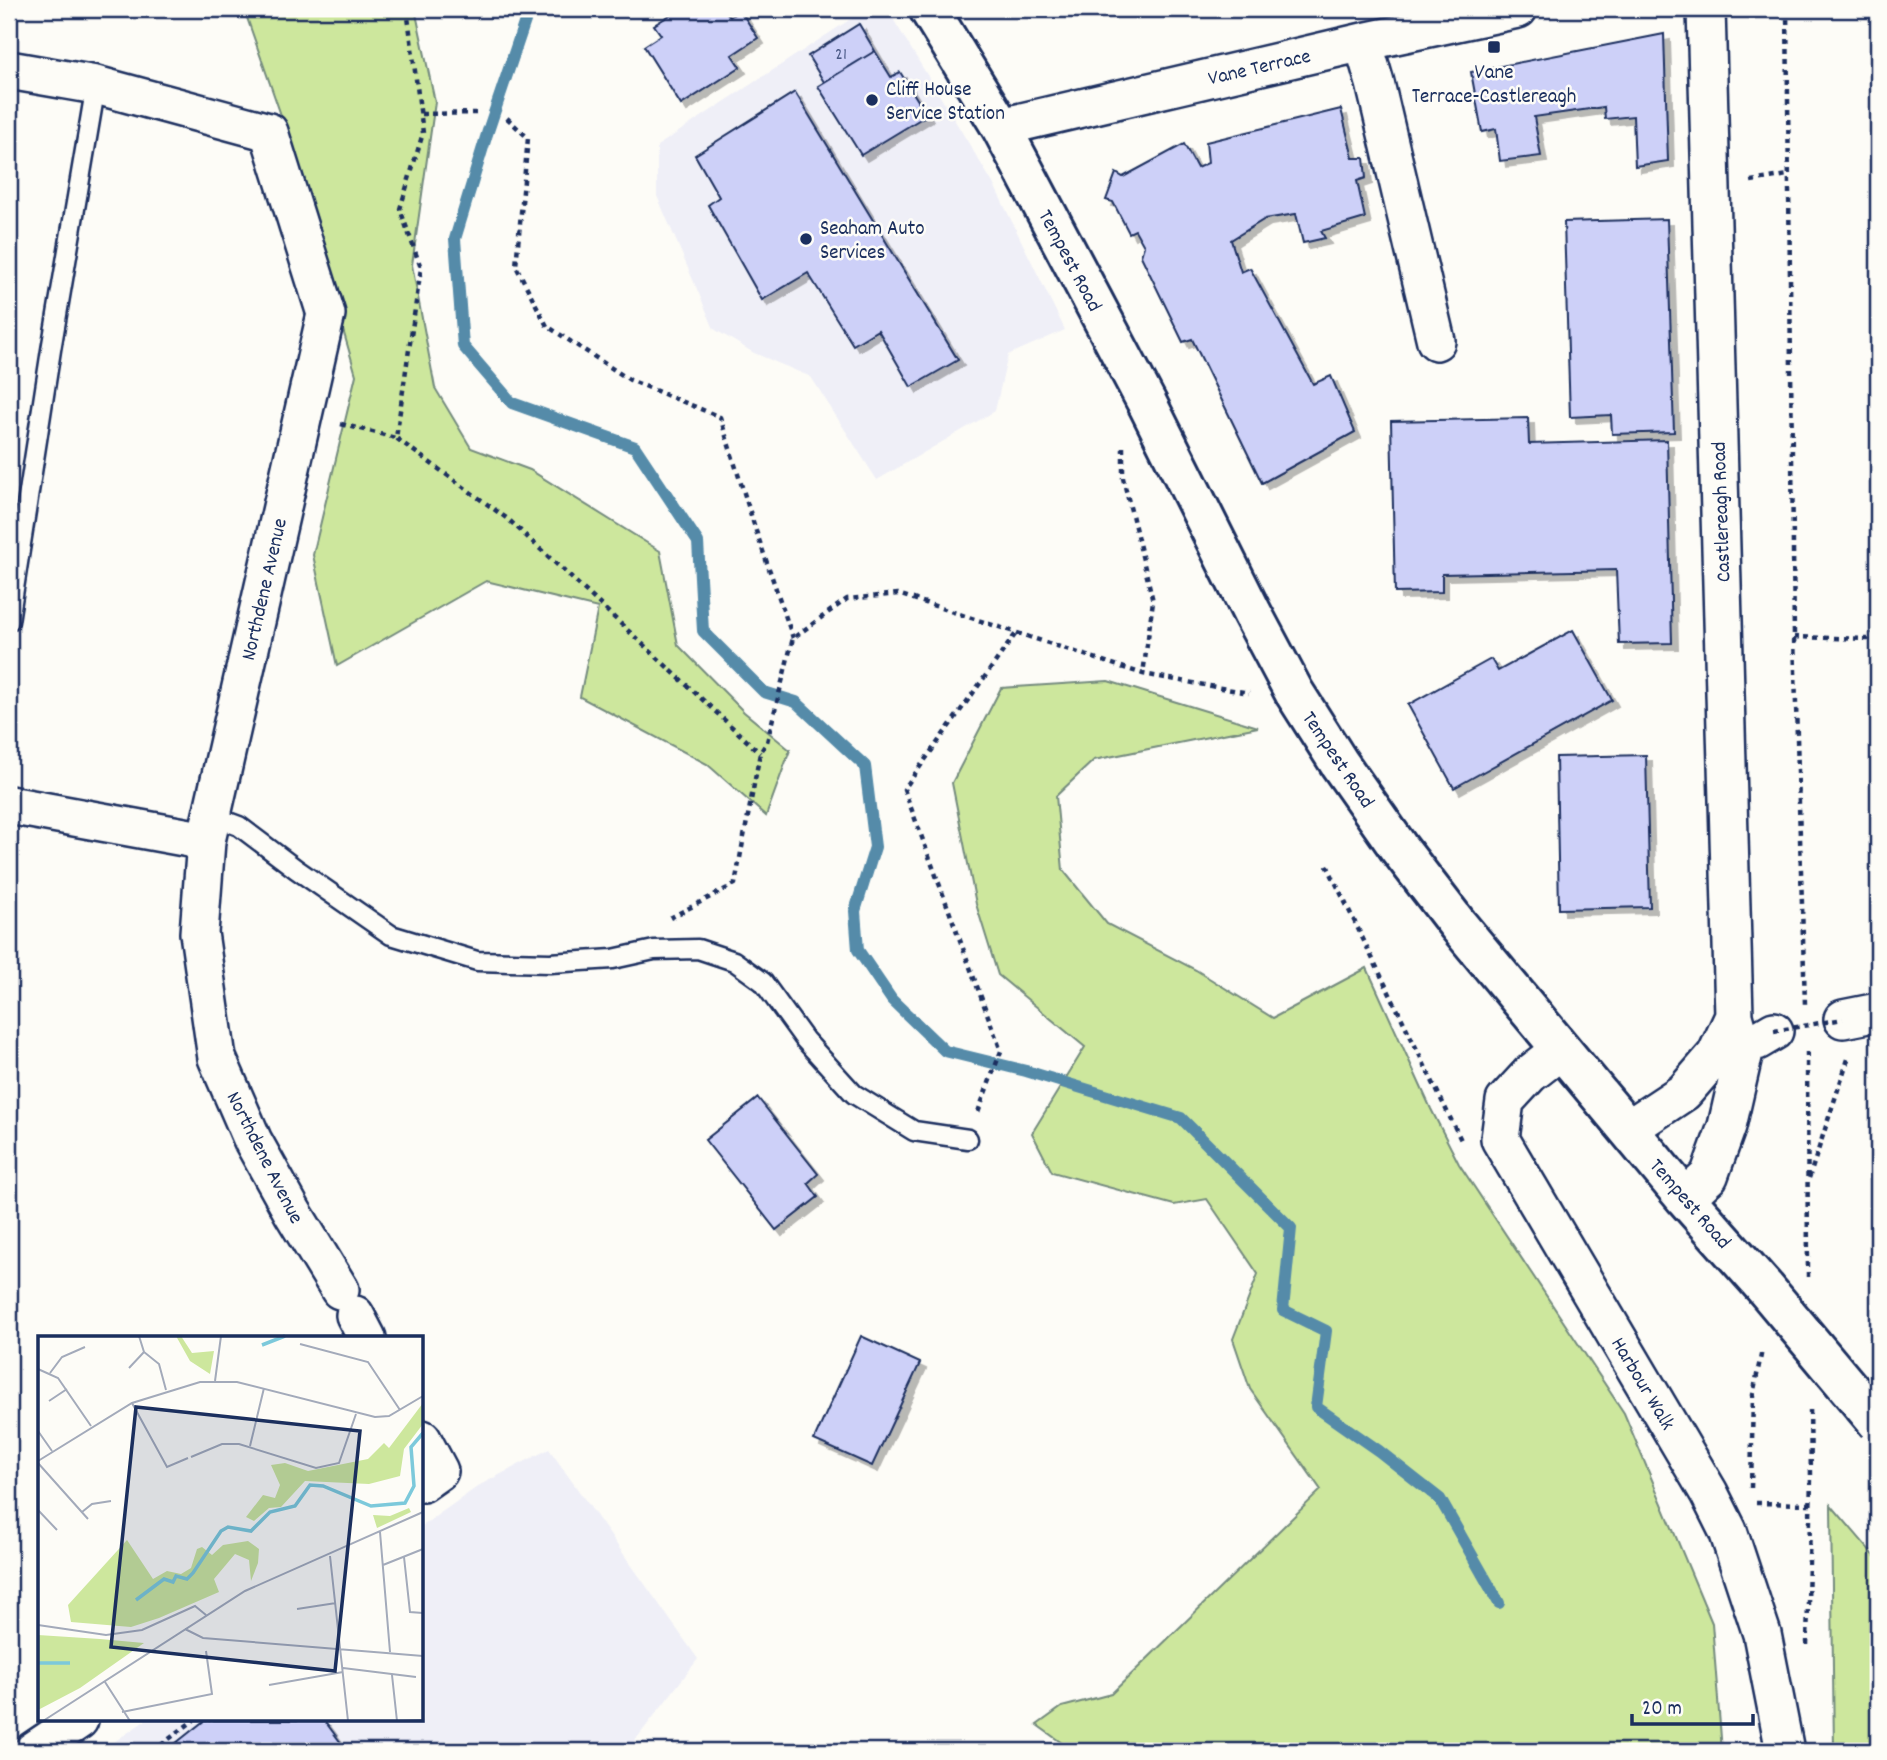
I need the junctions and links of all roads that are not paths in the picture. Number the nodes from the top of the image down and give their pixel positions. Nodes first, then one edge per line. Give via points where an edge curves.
1 (929, 9) edge
2 (1518, 9) edge
3 (1706, 9) edge
4 (1363, 42) junction
5 (9, 70) edge
6 (96, 85) junction
7 (1002, 127) junction
8 (1436, 341) dead end
9 (9, 621) edge
10 (9, 805) edge
11 (209, 828) junction
12 (1776, 1032) junction
13 (1561, 1050) junction
14 (1628, 1129) junction
15 (968, 1139) road end
16 (1685, 1198) junction
17 (354, 1314) edge
18 (1878, 1423) edge
19 (424, 1443) edge
20 (424, 1482) edge
21 (76, 1722) edge
22 (33, 1751) edge
23 (1785, 1751) edge

1 - 7 main road, Tempest Road
2 - 4 street, Vane Terrace
3 - 12 street, Castlereagh Road
4 - 7 street, Vane Terrace
4 - 8 street
5 - 6 street, Northdene Avenue
6 - 9 lane
6 - 11 street, Northdene Avenue via 269,132 326,314
7 - 13 main road, Tempest Road via 1282,670 1398,847
10 - 11 street
11 - 15 lane via 239,826 391,935 477,961 550,963 698,949 734,961 763,982 805,1040 853,1094 914,1132
11 - 17 street, Northdene Avenue via 199,933 217,1058 253,1141
12 - 14 street, Castlereagh Road via 1716,1055 1684,1092
12 - 16 street, Castlereagh Road via 1744,1052 1710,1176
13 - 14 main road, Tempest Road
13 - 23 street, Harbour Walk via 1505,1101 1500,1139 1728,1531 1762,1634
14 - 16 main road, Tempest Road
16 - 18 main road, Tempest Road, bridge
19 - 20 street via 439,1471
21 - 22 street

